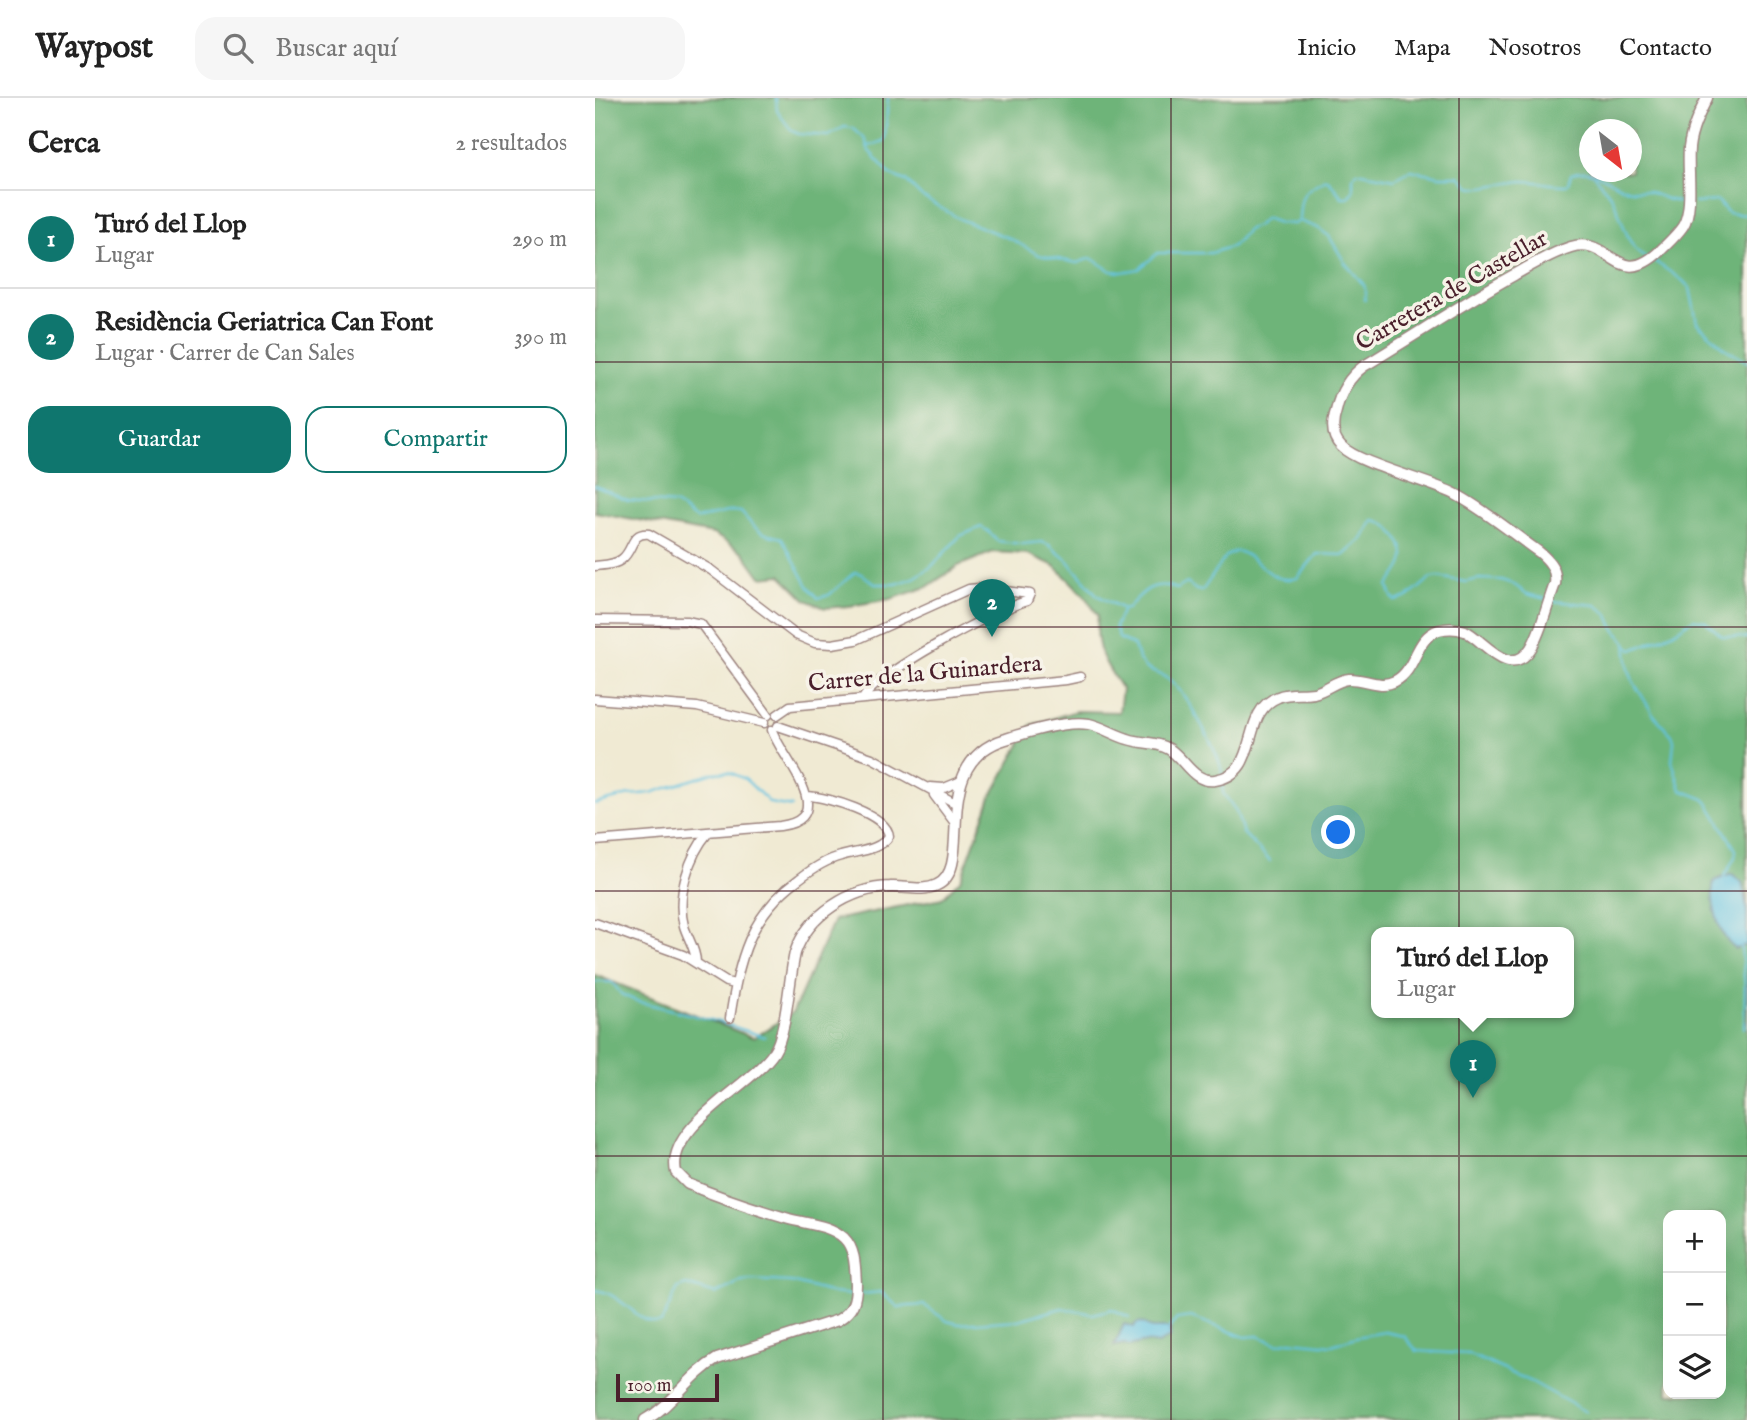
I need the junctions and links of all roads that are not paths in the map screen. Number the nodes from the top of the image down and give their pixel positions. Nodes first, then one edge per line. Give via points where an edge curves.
1 (1707, 98) edge
2 (595, 566) edge
3 (595, 620) edge
4 (1080, 677) dead end
5 (595, 699) edge
6 (863, 699) junction
7 (769, 718) junction
8 (775, 728) junction
9 (961, 781) junction
10 (924, 785) junction
11 (808, 796) junction
12 (957, 804) junction
13 (955, 823) junction
14 (708, 833) junction
15 (595, 841) edge
16 (595, 923) edge
17 (696, 962) junction
18 (735, 984) junction
19 (730, 1018) dead end
20 (645, 1420) edge

1 - 9 street, Carretera de Castellar via 1689,145 1687,216 1651,259 1634,266 1587,246 1559,251 1359,370 1334,415 1333,431 1343,448 1457,495 1539,552 1553,568 1556,578 1525,655 1501,658 1464,631 1440,630 1426,637 1405,674 1391,683 1345,680 1315,692 1277,697 1259,712 1239,767 1219,779 1195,775 1162,745 1131,741 1084,723 999,741 973,761
2 - 6 street via 623,559 636,537 649,534 711,570 796,635 822,644 856,640 969,589 1030,594 1027,601 911,660 873,686
3 - 7 street via 701,624
4 - 6 street, Carrer de la Guinardera
5 - 7 street
6 - 7 street, Carrer de la Guinardera via 790,706
7 - 8 street via 766,727
7 - 8 street via 780,720
8 - 10 street via 872,758
8 - 11 street
9 - 10 street via 944,788
9 - 12 street, Carretera de Castellar
10 - 12 street
10 - 13 street
11 - 14 street via 805,813 793,823
11 - 18 street via 869,814 887,828 889,836 879,846 829,860 779,894 747,941
12 - 13 street, Carretera de Castellar
13 - 20 street, Carretera de Castellar via 952,864 943,882 927,888 861,892 811,924 795,953 781,1035 773,1053 712,1108 676,1152 676,1172 688,1184 829,1229 845,1239 855,1264 854,1305 838,1320 717,1359
14 - 15 street
14 - 17 street via 689,867 682,902
16 - 17 street
17 - 18 street
18 - 19 street

